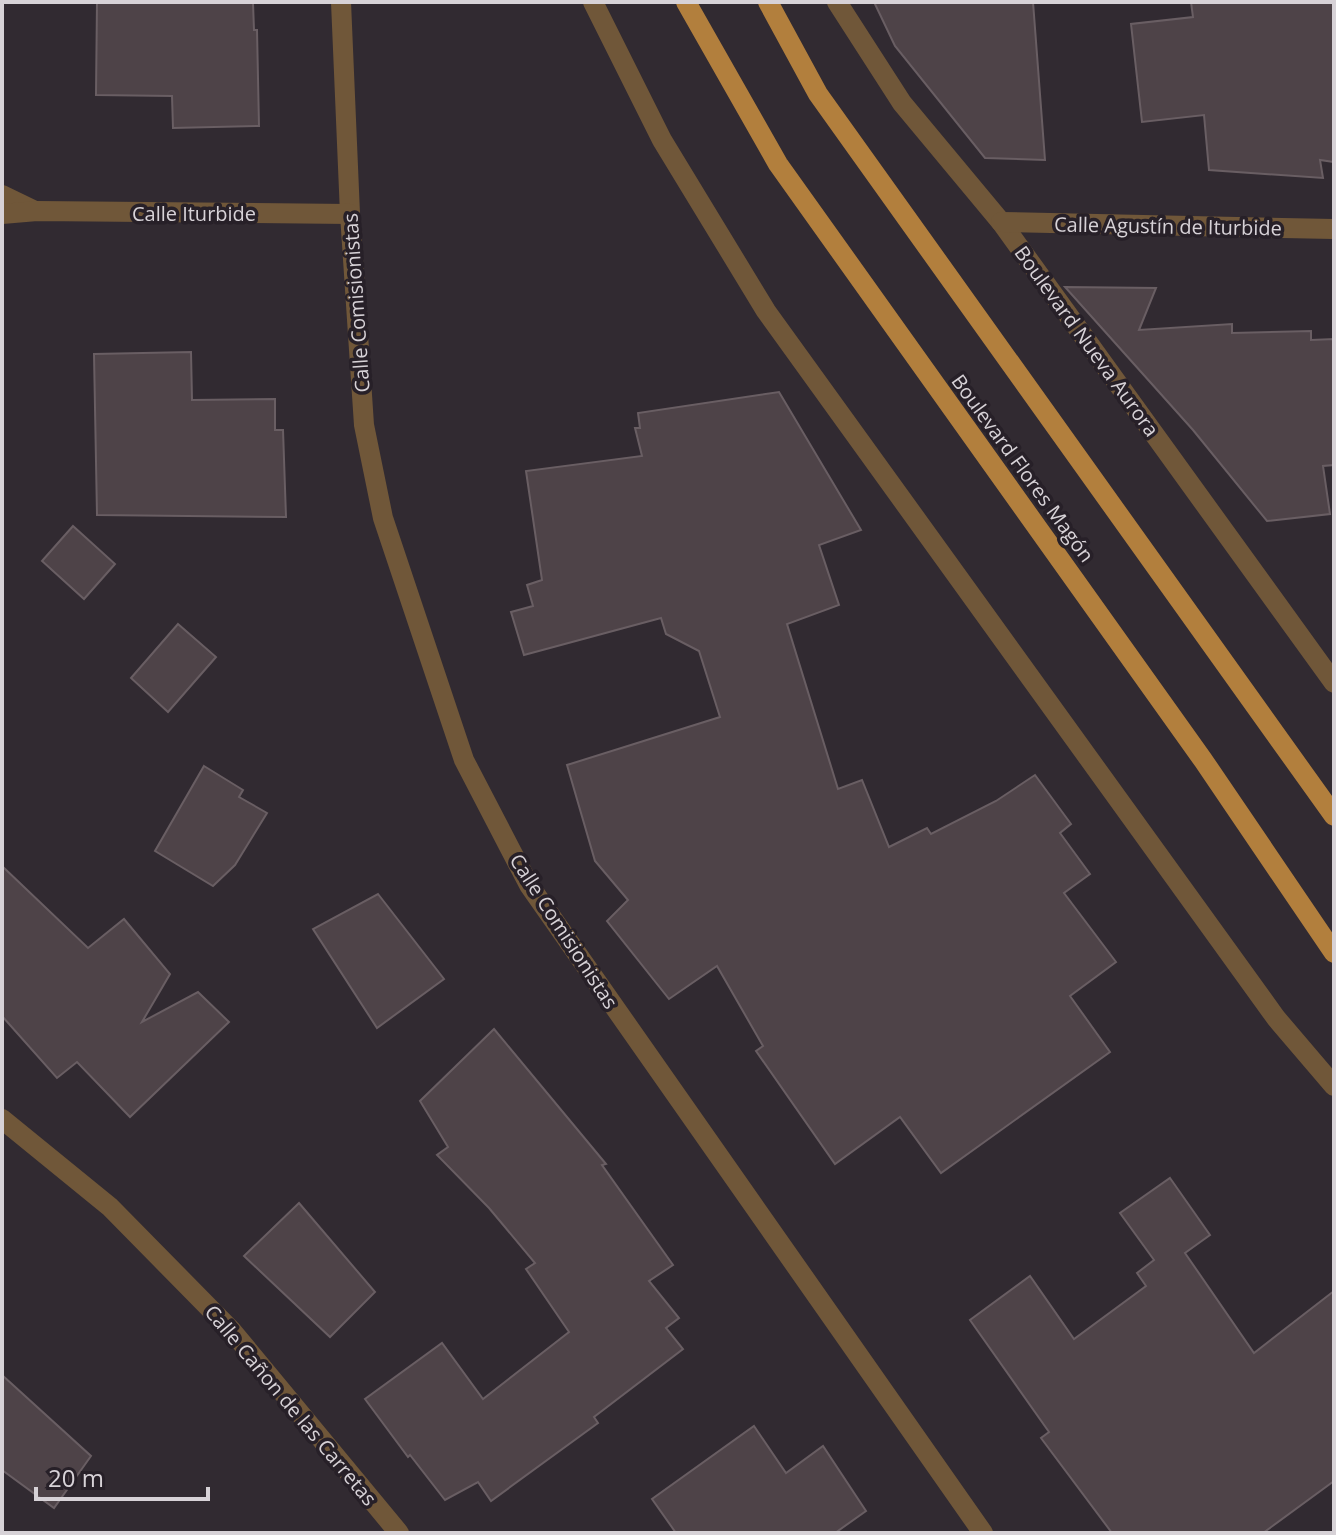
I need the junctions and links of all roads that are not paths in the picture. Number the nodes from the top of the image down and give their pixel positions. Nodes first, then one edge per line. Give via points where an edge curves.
1 (341, 2) edge
2 (593, 2) edge
3 (686, 2) edge
4 (768, 2) edge
5 (837, 2) edge
6 (2, 195) edge
7 (37, 211) junction
8 (2, 214) edge
9 (350, 214) junction
10 (1001, 222) junction
11 (1334, 229) edge
12 (1334, 683) edge
13 (1334, 816) edge
14 (1334, 953) edge
15 (1334, 1086) edge
16 (2, 1119) edge
17 (399, 1533) edge
18 (983, 1533) edge

1 - 9 street, Calle Comisionistas
2 - 15 street via 662,140 766,311 1276,1018
3 - 14 main road, Boulevard Flores Magón via 778,164 1203,760
4 - 13 main road via 818,94
5 - 10 street, Boulevard Nueva Aurora via 902,103
6 - 7 street
7 - 8 street, Calle Iturbide
7 - 9 street, Calle Iturbide
9 - 18 street, Calle Comisionistas via 364,425 383,518 464,760 529,885
10 - 11 street, Calle Agustín de Iturbide
10 - 12 street, Boulevard Nueva Aurora
16 - 17 street, Calle Cañon de las Carretas via 110,1207 232,1331

